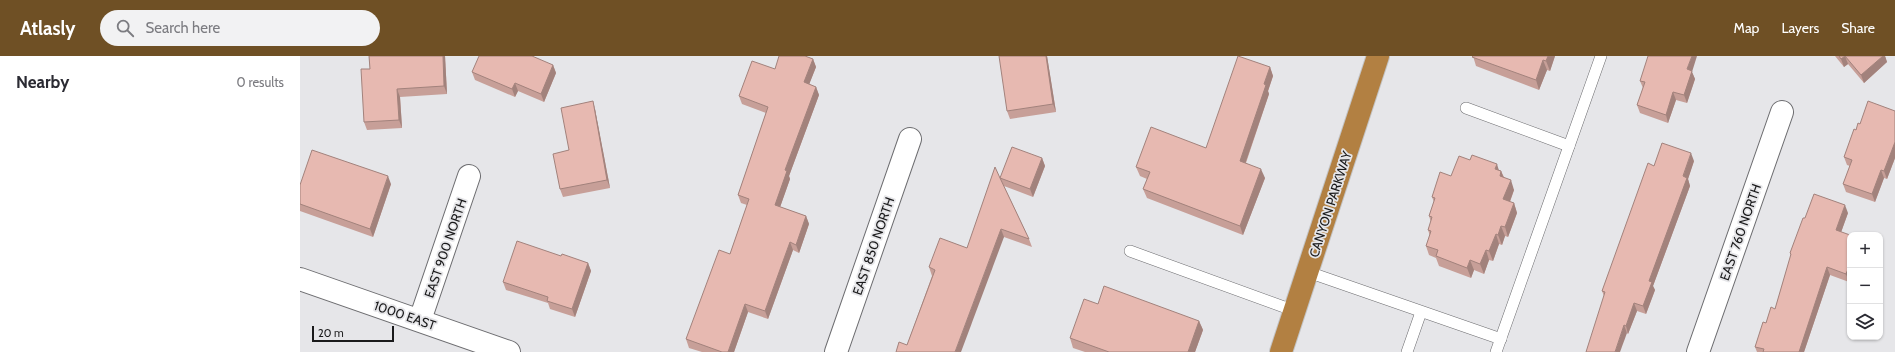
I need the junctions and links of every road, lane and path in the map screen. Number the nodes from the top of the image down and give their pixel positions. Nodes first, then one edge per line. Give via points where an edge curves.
1 (1378, 56) edge
2 (1601, 56) edge
3 (1466, 108) dead end
4 (1782, 112) dead end
5 (910, 139) dead end
6 (1569, 146) junction
7 (469, 176) dead end
8 (1130, 251) dead end
9 (1308, 272) junction
10 (300, 279) edge
11 (1295, 311) junction
12 (1421, 312) junction
13 (420, 320) junction
14 (1501, 339) junction
15 (509, 352) edge
16 (836, 352) edge
17 (1281, 352) edge
18 (1407, 352) edge
19 (1496, 352) edge
20 (1698, 352) edge

1 - 9 highway, CANYON PARKWAY
2 - 6 lane
3 - 6 lane
4 - 20 street, EAST 760 NORTH
5 - 16 street, EAST 850 NORTH
6 - 14 lane
7 - 13 street, EAST 900 NORTH
8 - 11 lane
9 - 11 highway, CANYON PARKWAY
9 - 12 lane
10 - 13 street, 1000 EAST
11 - 17 highway, CANYON PARKWAY
12 - 14 lane
12 - 18 lane
13 - 15 street, 1000 EAST
14 - 19 lane

